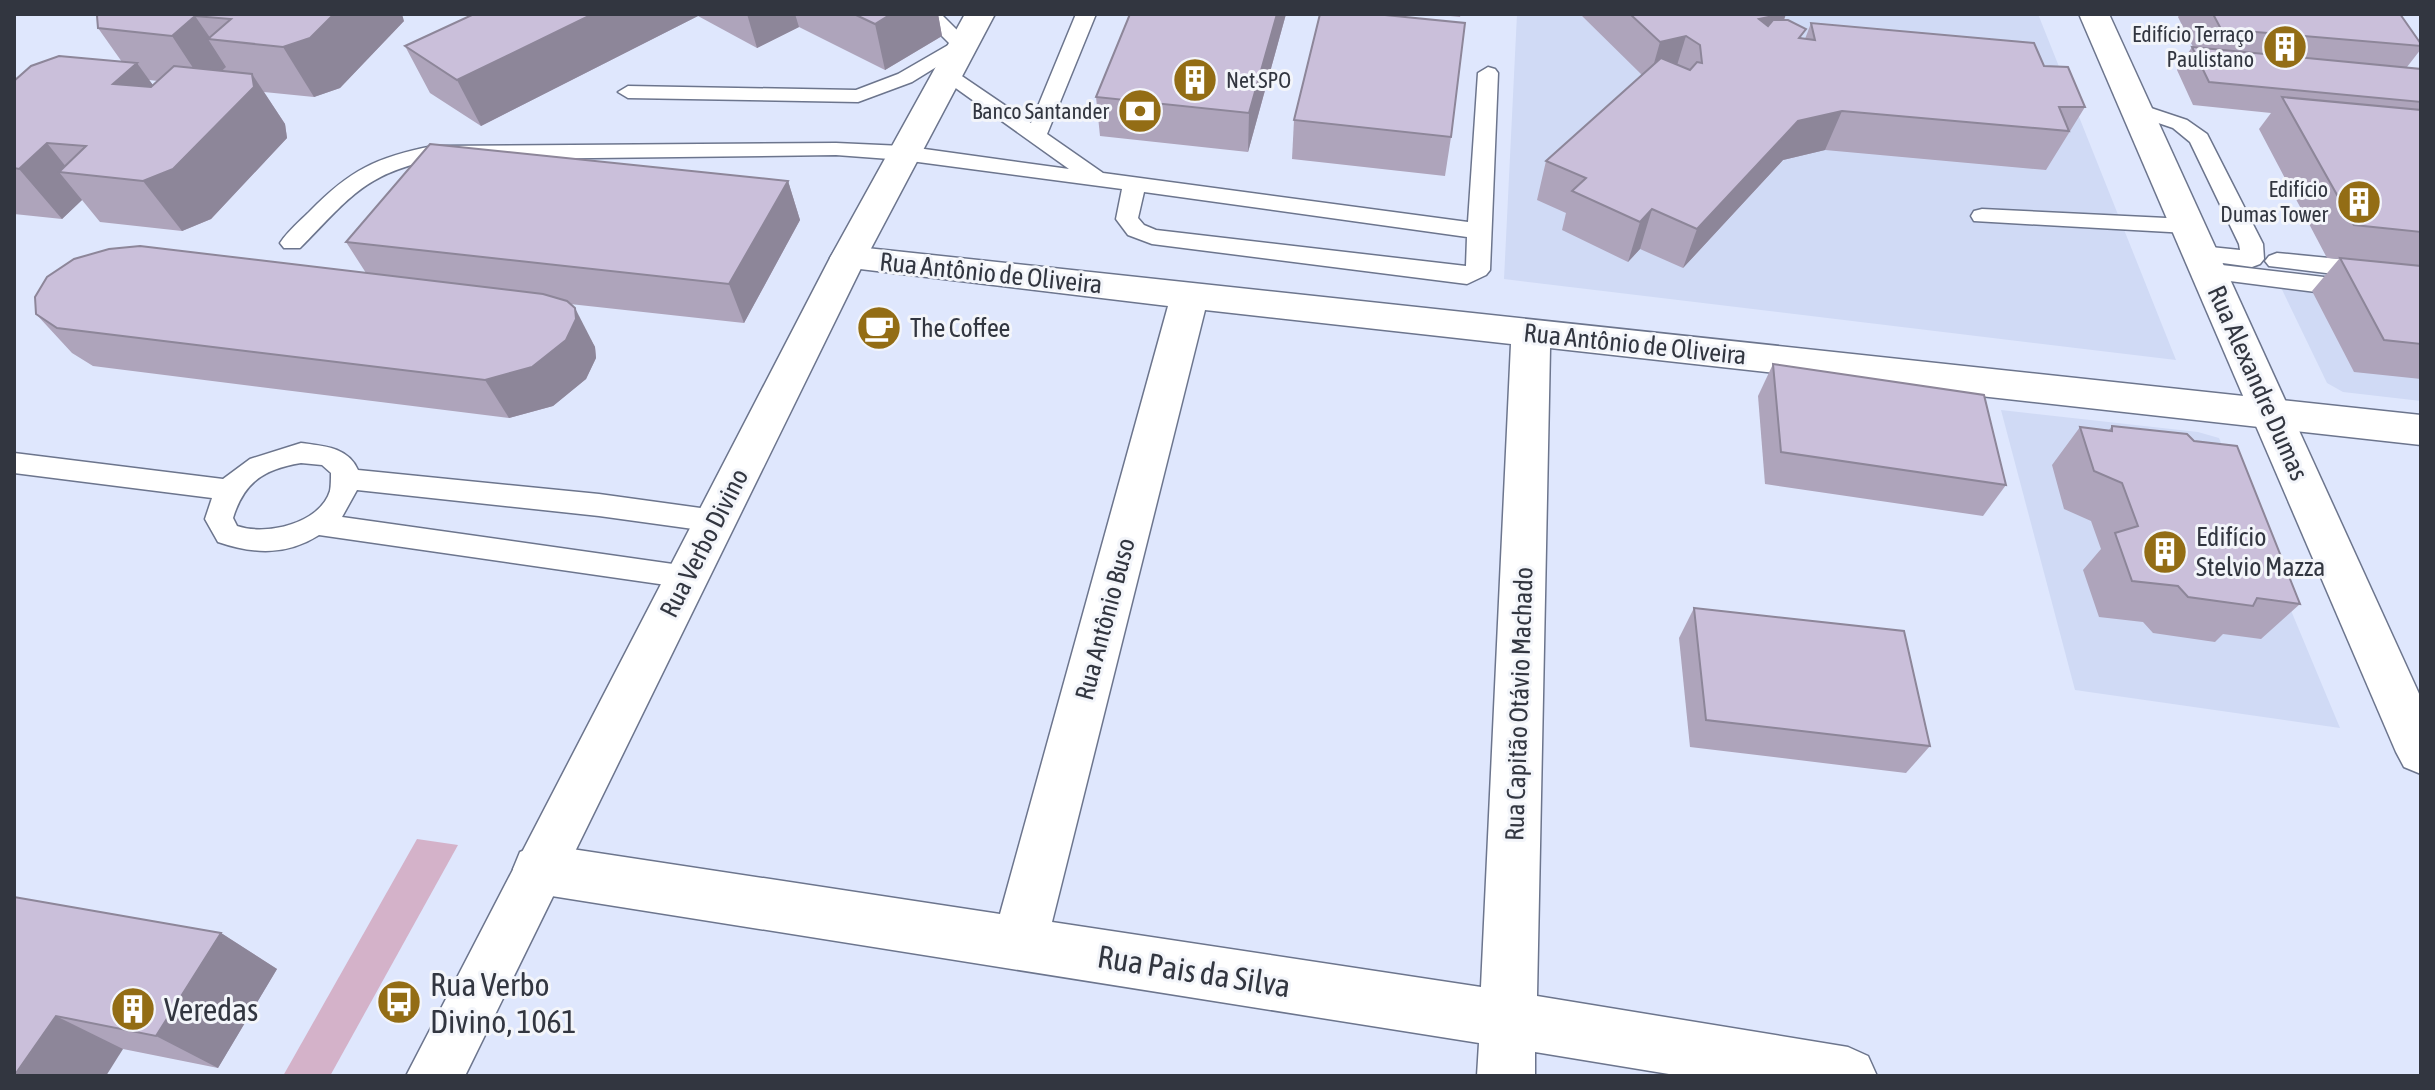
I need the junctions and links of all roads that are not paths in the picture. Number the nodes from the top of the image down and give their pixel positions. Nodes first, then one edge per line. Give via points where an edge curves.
1 (930, 14) edge
2 (980, 14) edge
3 (1086, 14) edge
4 (2094, 14) edge
5 (962, 45) junction
6 (898, 72) junction
7 (1488, 73) dead end
8 (939, 87) junction
9 (628, 92) dead end
10 (2136, 109) junction
11 (1036, 135) junction
12 (903, 153) junction
13 (1098, 179) junction
14 (1134, 185) junction
15 (1982, 216) dead end
16 (1479, 231) junction
17 (292, 243) dead end
18 (2199, 250) junction
19 (848, 258) junction
20 (2252, 259) junction
21 (2350, 268) edge
22 (2324, 285) dead end
23 (1190, 295) junction
24 (1531, 332) junction
25 (2272, 414) junction
26 (2421, 430) edge
27 (14, 463) edge
28 (347, 479) junction
29 (229, 490) junction
30 (715, 521) junction
31 (316, 524) junction
32 (687, 577) junction
33 (2421, 752) edge
34 (539, 869) junction
35 (1019, 944) junction
36 (1508, 1020) junction
37 (435, 1076) edge
38 (1506, 1076) edge
39 (1848, 1076) edge

1 - 5 lane
2 - 5 street, Rua Verbo Divino
3 - 11 lane
4 - 10 street, Rua Alexandre Dumas
5 - 6 lane
5 - 8 street, Rua Verbo Divino
6 - 8 lane
6 - 9 lane via 858,96
7 - 16 lane
8 - 11 lane
8 - 12 street, Rua Verbo Divino
10 - 18 street, Rua Alexandre Dumas
10 - 20 lane via 2180,124 2199,139 2251,244
11 - 13 lane
12 - 13 lane
12 - 17 lane via 433,153 372,170
12 - 19 street, Rua Verbo Divino
13 - 14 lane
14 - 16 lane
14 - 16 lane via 1127,219 1152,237 1467,276 1478,270
15 - 18 lane
18 - 20 lane
18 - 22 lane
18 - 25 street, Rua Alexandre Dumas
19 - 23 street, Rua Antônio de Oliveira
19 - 30 street, Rua Verbo Divino
20 - 21 lane
23 - 24 street, Rua Antônio de Oliveira
23 - 35 street, Rua Antônio Buso
24 - 25 street, Rua Antônio de Oliveira
24 - 36 street, Rua Capitão Otávio Machado
25 - 26 street, Rua Antônio de Oliveira
25 - 33 street, Rua Alexandre Dumas
27 - 29 lane
28 - 29 lane via 339,461 301,453 268,461
28 - 30 lane
28 - 31 lane via 339,503
29 - 31 lane via 220,524 237,540 265,543
30 - 32 street, Rua Verbo Divino
31 - 32 lane
32 - 34 street, Rua Verbo Divino
34 - 35 street, Rua Pais da Silva
34 - 37 street, Rua Verbo Divino
35 - 36 street, Rua Pais da Silva
36 - 38 street, Rua Capitão Otávio Machado
36 - 39 street, Rua Pais da Silva

